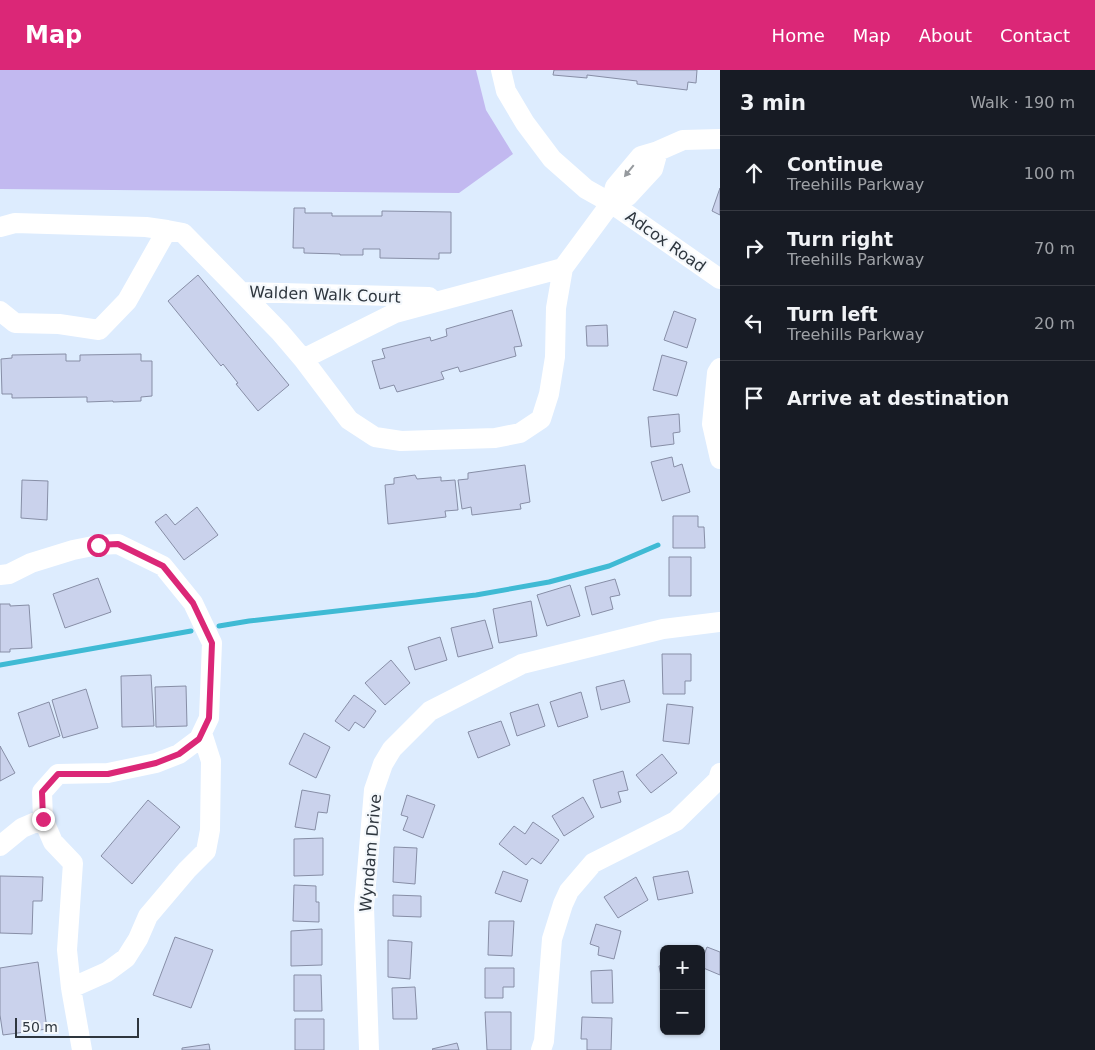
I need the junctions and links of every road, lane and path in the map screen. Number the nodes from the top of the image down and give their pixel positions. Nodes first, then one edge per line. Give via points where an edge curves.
1 (501, 70) edge
2 (720, 139) edge
3 (611, 202) junction
4 (0, 227) edge
5 (167, 230) junction
6 (563, 268) junction
7 (720, 279) edge
8 (241, 292) junction
9 (452, 298) junction
10 (0, 311) edge
11 (303, 359) junction
12 (720, 368) edge
13 (720, 459) edge
14 (0, 575) edge
15 (720, 622) edge
16 (202, 733) junction
17 (720, 773) edge
18 (43, 819) junction
19 (0, 846) edge
20 (71, 988) junction
21 (82, 1050) edge
22 (369, 1050) edge
23 (541, 1050) edge

1 - 3 street, Adcox Road via 506,91 552,159 586,190
2 - 3 street, Adcox Road via 683,140 641,156 615,187
3 - 6 street
3 - 7 street, Adcox Road
4 - 5 street via 15,224
5 - 8 street via 183,233
5 - 10 street via 127,301 99,330 59,324 15,323
6 - 9 street, Walden Walk Court
6 - 11 street via 556,308 555,357 549,394 540,419 520,433 495,438 401,441 375,437 349,420
8 - 9 street, Walden Walk Court
8 - 11 street, Walden Walk Court
9 - 11 street, Walden Walk Court via 395,313
12 - 13 street via 712,424
14 - 16 street via 73,550 98,545 118,544 163,566 193,603 212,643 209,718
15 - 22 street, Wyndam Drive via 663,629 522,664 430,711 392,749 374,790 364,907
16 - 18 street via 179,754 156,763 108,774 58,774 42,792
16 - 20 street via 211,761 210,830 206,851 148,916 126,958 107,972
17 - 23 street via 718,780 676,821 593,863 569,891 552,939
18 - 19 street via 22,828
18 - 20 street via 53,842 73,863 67,950
20 - 21 street

